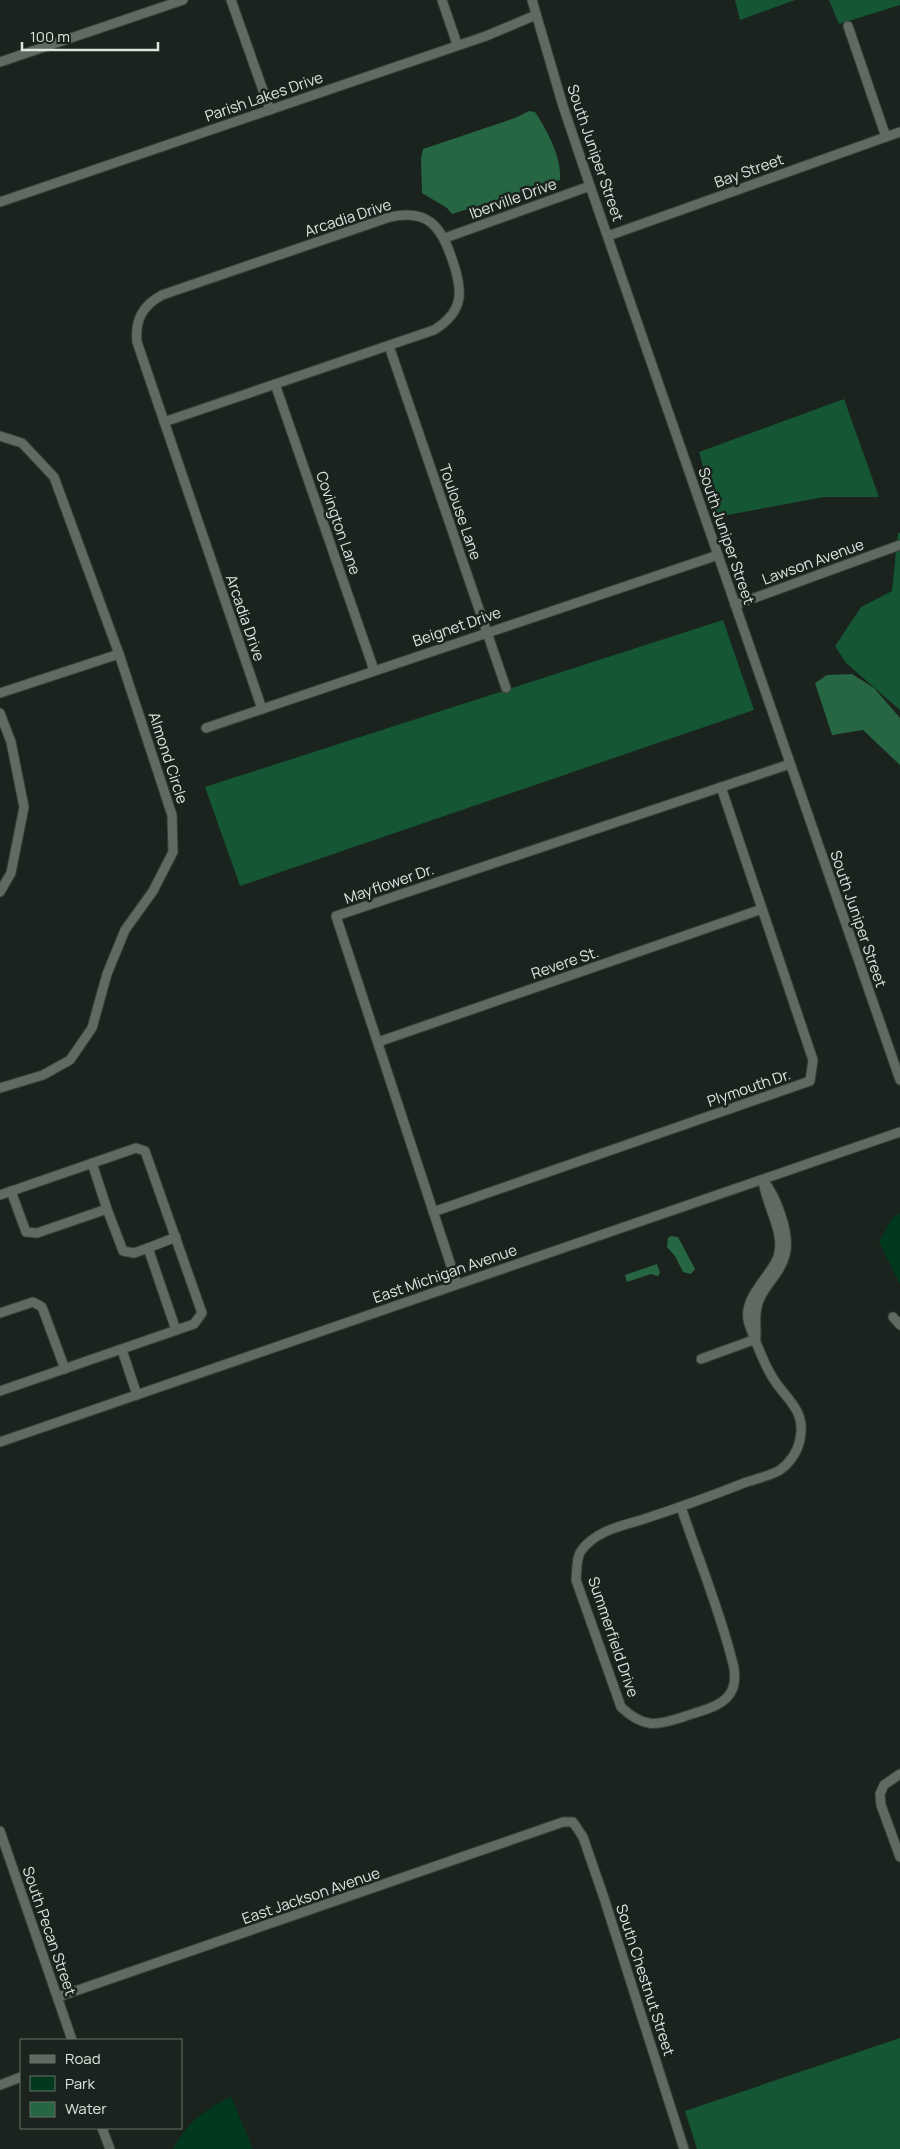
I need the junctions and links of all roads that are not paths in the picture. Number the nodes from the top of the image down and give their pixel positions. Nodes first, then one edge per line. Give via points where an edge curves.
1 (182, 0) edge
2 (231, 0) edge
3 (442, 0) edge
4 (532, 0) edge
5 (536, 14) junction
6 (848, 26) dead end
7 (457, 44) junction
8 (0, 62) edge
9 (270, 110) junction
10 (900, 132) edge
11 (886, 137) junction
12 (590, 186) junction
13 (0, 202) edge
14 (608, 236) junction
15 (445, 238) junction
16 (389, 346) junction
17 (275, 384) junction
18 (164, 422) junction
19 (0, 436) edge
20 (900, 545) edge
21 (718, 555) junction
22 (735, 605) junction
23 (486, 632) junction
24 (119, 654) junction
25 (374, 670) junction
26 (506, 688) dead end
27 (0, 693) edge
28 (262, 709) junction
29 (0, 713) edge
30 (206, 728) dead end
31 (790, 764) junction
32 (721, 787) junction
33 (0, 892) edge
34 (762, 909) junction
35 (378, 1042) junction
36 (900, 1080) edge
37 (0, 1088) edge
38 (900, 1132) edge
39 (92, 1163) junction
40 (763, 1180) junction
41 (11, 1191) junction
42 (0, 1195) edge
43 (107, 1209) junction
44 (433, 1212) junction
45 (176, 1237) junction
46 (148, 1248) junction
47 (457, 1284) junction
48 (0, 1313) edge
49 (893, 1317) dead end
50 (900, 1325) edge
51 (176, 1330) junction
52 (756, 1339) junction
53 (122, 1350) junction
54 (701, 1359) dead end
55 (65, 1369) junction
56 (0, 1391) edge
57 (137, 1395) junction
58 (0, 1442) edge
59 (681, 1507) junction
60 (900, 1774) edge
61 (573, 1822) joint
62 (0, 1831) edge
63 (900, 1856) edge
64 (58, 1998) junction
65 (72, 2039) edge
66 (20, 2078) edge
67 (0, 2085) edge
68 (102, 2129) edge
69 (110, 2149) edge
70 (684, 2149) edge

1 - 8 street
2 - 9 street
3 - 7 street
4 - 5 street, South Juniper Street
5 - 7 street, Parish Lakes Drive via 486,36
5 - 12 street, South Juniper Street
6 - 11 street
7 - 9 street, Parish Lakes Drive
9 - 13 street, Parish Lakes Drive
10 - 11 street, Bay Street
11 - 14 street, Bay Street
12 - 14 street, South Juniper Street
12 - 15 street, Iberville Drive
14 - 21 street, South Juniper Street
15 - 16 street, Arcadia Drive via 460,289 455,310 434,330
15 - 18 street, Arcadia Drive via 439,228 417,216 403,214 152,300 139,318 137,342
16 - 17 street, Arcadia Drive
16 - 23 street, Toulouse Lane
17 - 18 street, Arcadia Drive
17 - 25 street, Covington Lane
18 - 28 street, Arcadia Drive
19 - 24 street, Almond Circle via 22,443 54,476
20 - 22 street, Lawson Avenue
21 - 22 street, South Juniper Street
21 - 23 street, Beignet Drive
22 - 31 street, South Juniper Street
23 - 25 street, Beignet Drive
23 - 26 street, Toulouse Lane
24 - 27 street
24 - 37 street, Almond Circle via 172,815 173,852 153,891 125,930 92,1028 70,1060 43,1075
25 - 28 street, Beignet Drive
28 - 30 street, Beignet Drive
29 - 33 street via 11,742 24,807 12,872
31 - 32 street, Mayflower Dr.
31 - 36 street, South Juniper Street
32 - 34 street, Plymouth Dr.
32 - 35 street, Mayflower Dr. via 336,916
34 - 35 street, Revere St.
34 - 44 street, Plymouth Dr. via 813,1060 810,1081
35 - 44 street, Mayflower Dr.
38 - 40 street, East Michigan Avenue
39 - 41 street
39 - 43 street
39 - 45 street via 136,1148 146,1151
40 - 47 street, East Michigan Avenue
40 - 52 street, Summerfield Drive via 764,1194 780,1246 773,1266 752,1299 749,1322
41 - 42 street
41 - 43 street via 26,1232 37,1233
43 - 46 street via 123,1251 134,1253
44 - 47 street, Mayflower Dr.
45 - 46 street
45 - 51 street via 202,1313 194,1324
46 - 51 street
47 - 57 street, East Michigan Avenue
48 - 55 street via 33,1302 42,1307
49 - 50 street
51 - 53 street
52 - 54 street
52 - 59 street, Summerfield Drive via 770,1373 782,1392 796,1405 801,1421 801,1439 793,1458 779,1470
53 - 55 street
53 - 57 street
55 - 56 street
57 - 58 street, East Michigan Avenue
59 - 59 street, Summerfield Drive via 599,1534 580,1552 577,1564 576,1580 621,1706 633,1718 647,1724 666,1723 714,1706 732,1690 733,1661
60 - 63 street via 884,1785 880,1800
61 - 64 street, East Jackson Avenue via 563,1822
61 - 70 street, South Chestnut Street via 584,1837
62 - 64 street, South Pecan Street
64 - 65 street, South Pecan Street
66 - 67 street
68 - 69 street

